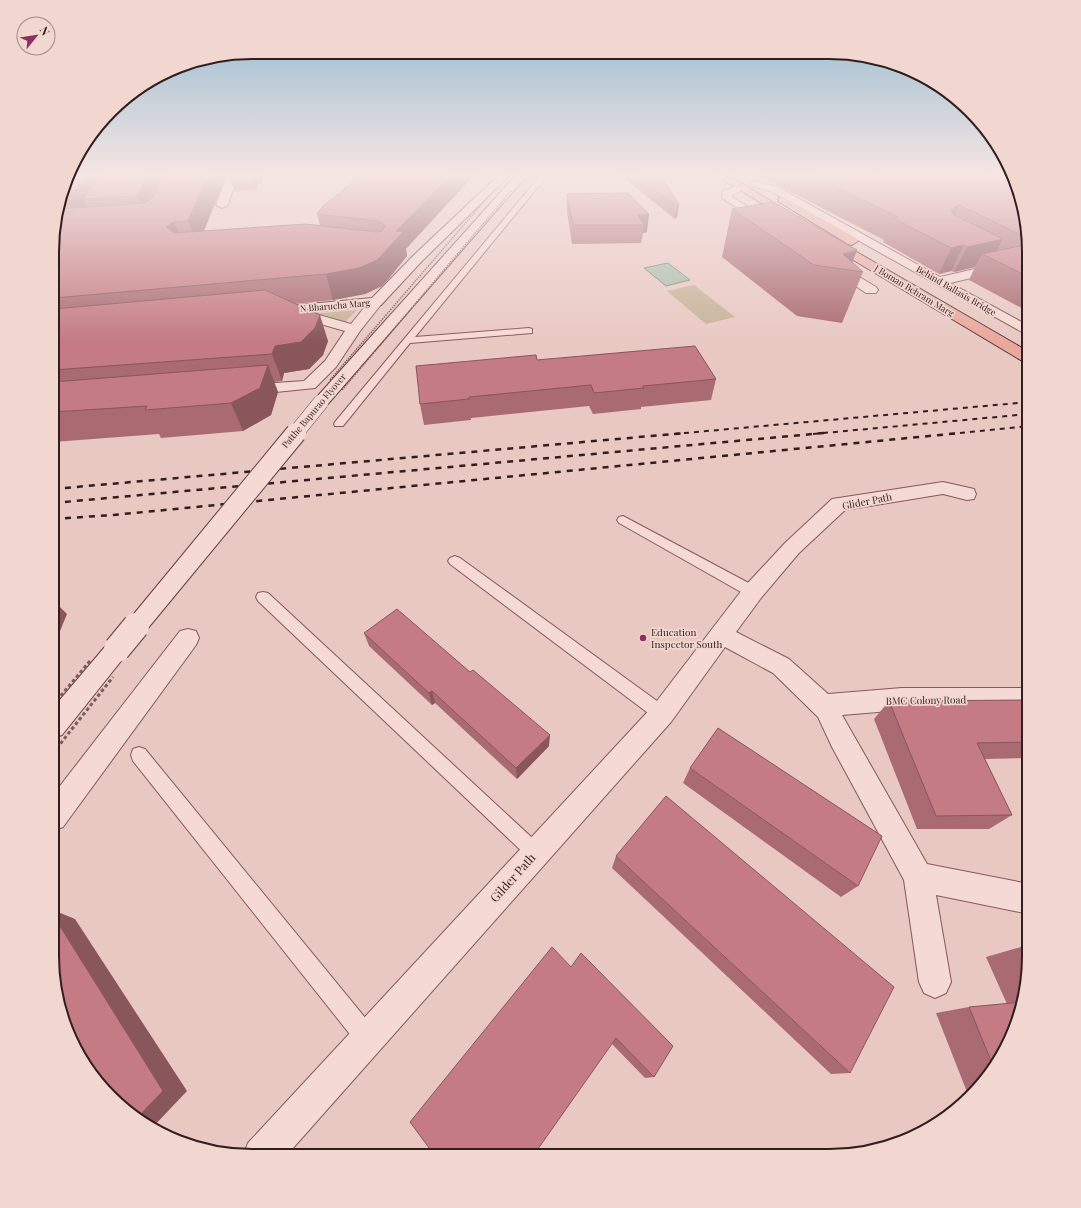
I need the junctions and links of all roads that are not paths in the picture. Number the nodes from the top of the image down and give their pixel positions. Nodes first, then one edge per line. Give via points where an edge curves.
1 (452, 229) edge
2 (470, 229) edge
3 (500, 229) edge
4 (812, 229) edge
5 (832, 229) edge
6 (847, 229) edge
7 (986, 256) edge
8 (824, 260) edge
9 (940, 281) junction
10 (871, 290) dead end
11 (376, 302) junction
12 (287, 311) junction
13 (264, 313) edge
14 (354, 328) junction
15 (1022, 328) edge
16 (529, 331) dead end
17 (408, 340) junction
18 (1022, 340) edge
19 (1022, 355) edge
20 (235, 391) edge
21 (339, 424) dead end
22 (967, 494) dead end
23 (623, 520) dead end
24 (455, 562) dead end
25 (754, 592) junction
26 (263, 596) dead end
27 (722, 634) junction
28 (188, 638) dead end
29 (1022, 699) edge
30 (823, 705) junction
31 (662, 714) junction
32 (59, 720) edge
33 (139, 755) dead end
34 (59, 809) edge
35 (536, 853) junction
36 (918, 877) junction
37 (1022, 898) edge
38 (935, 982) dead end
39 (368, 1039) junction
40 (267, 1149) edge

1 - 11 street via 418,258
2 - 32 street, Patthe Bapurao Flyover, bridge via 321,402
3 - 17 lane
4 - 19 main road, J Boman Behram Marg
5 - 18 main road, J Boman Behram Marg
6 - 9 street, Behind Ballasis Bridge
7 - 9 street via 1005,266
8 - 10 street
9 - 15 street, Behind Ballasis Bridge
11 - 12 street, N Bharucha Marg
11 - 14 street
12 - 13 street, N Bharucha Marg
12 - 14 street
14 - 20 street via 331,364 309,385
16 - 17 lane
17 - 21 lane
22 - 25 street, Glider Path via 943,488 839,504 792,548
23 - 25 lane
24 - 31 lane
25 - 27 street, Gilder Path
26 - 35 lane
27 - 30 street via 781,666
27 - 31 street, Gilder Path
28 - 34 street
29 - 30 street, BMC Colony Road via 902,699
30 - 36 street
31 - 35 street, Gilder Path
33 - 39 lane
35 - 39 street, Gilder Path
36 - 37 street
36 - 38 street
39 - 40 street, Gilder Path

